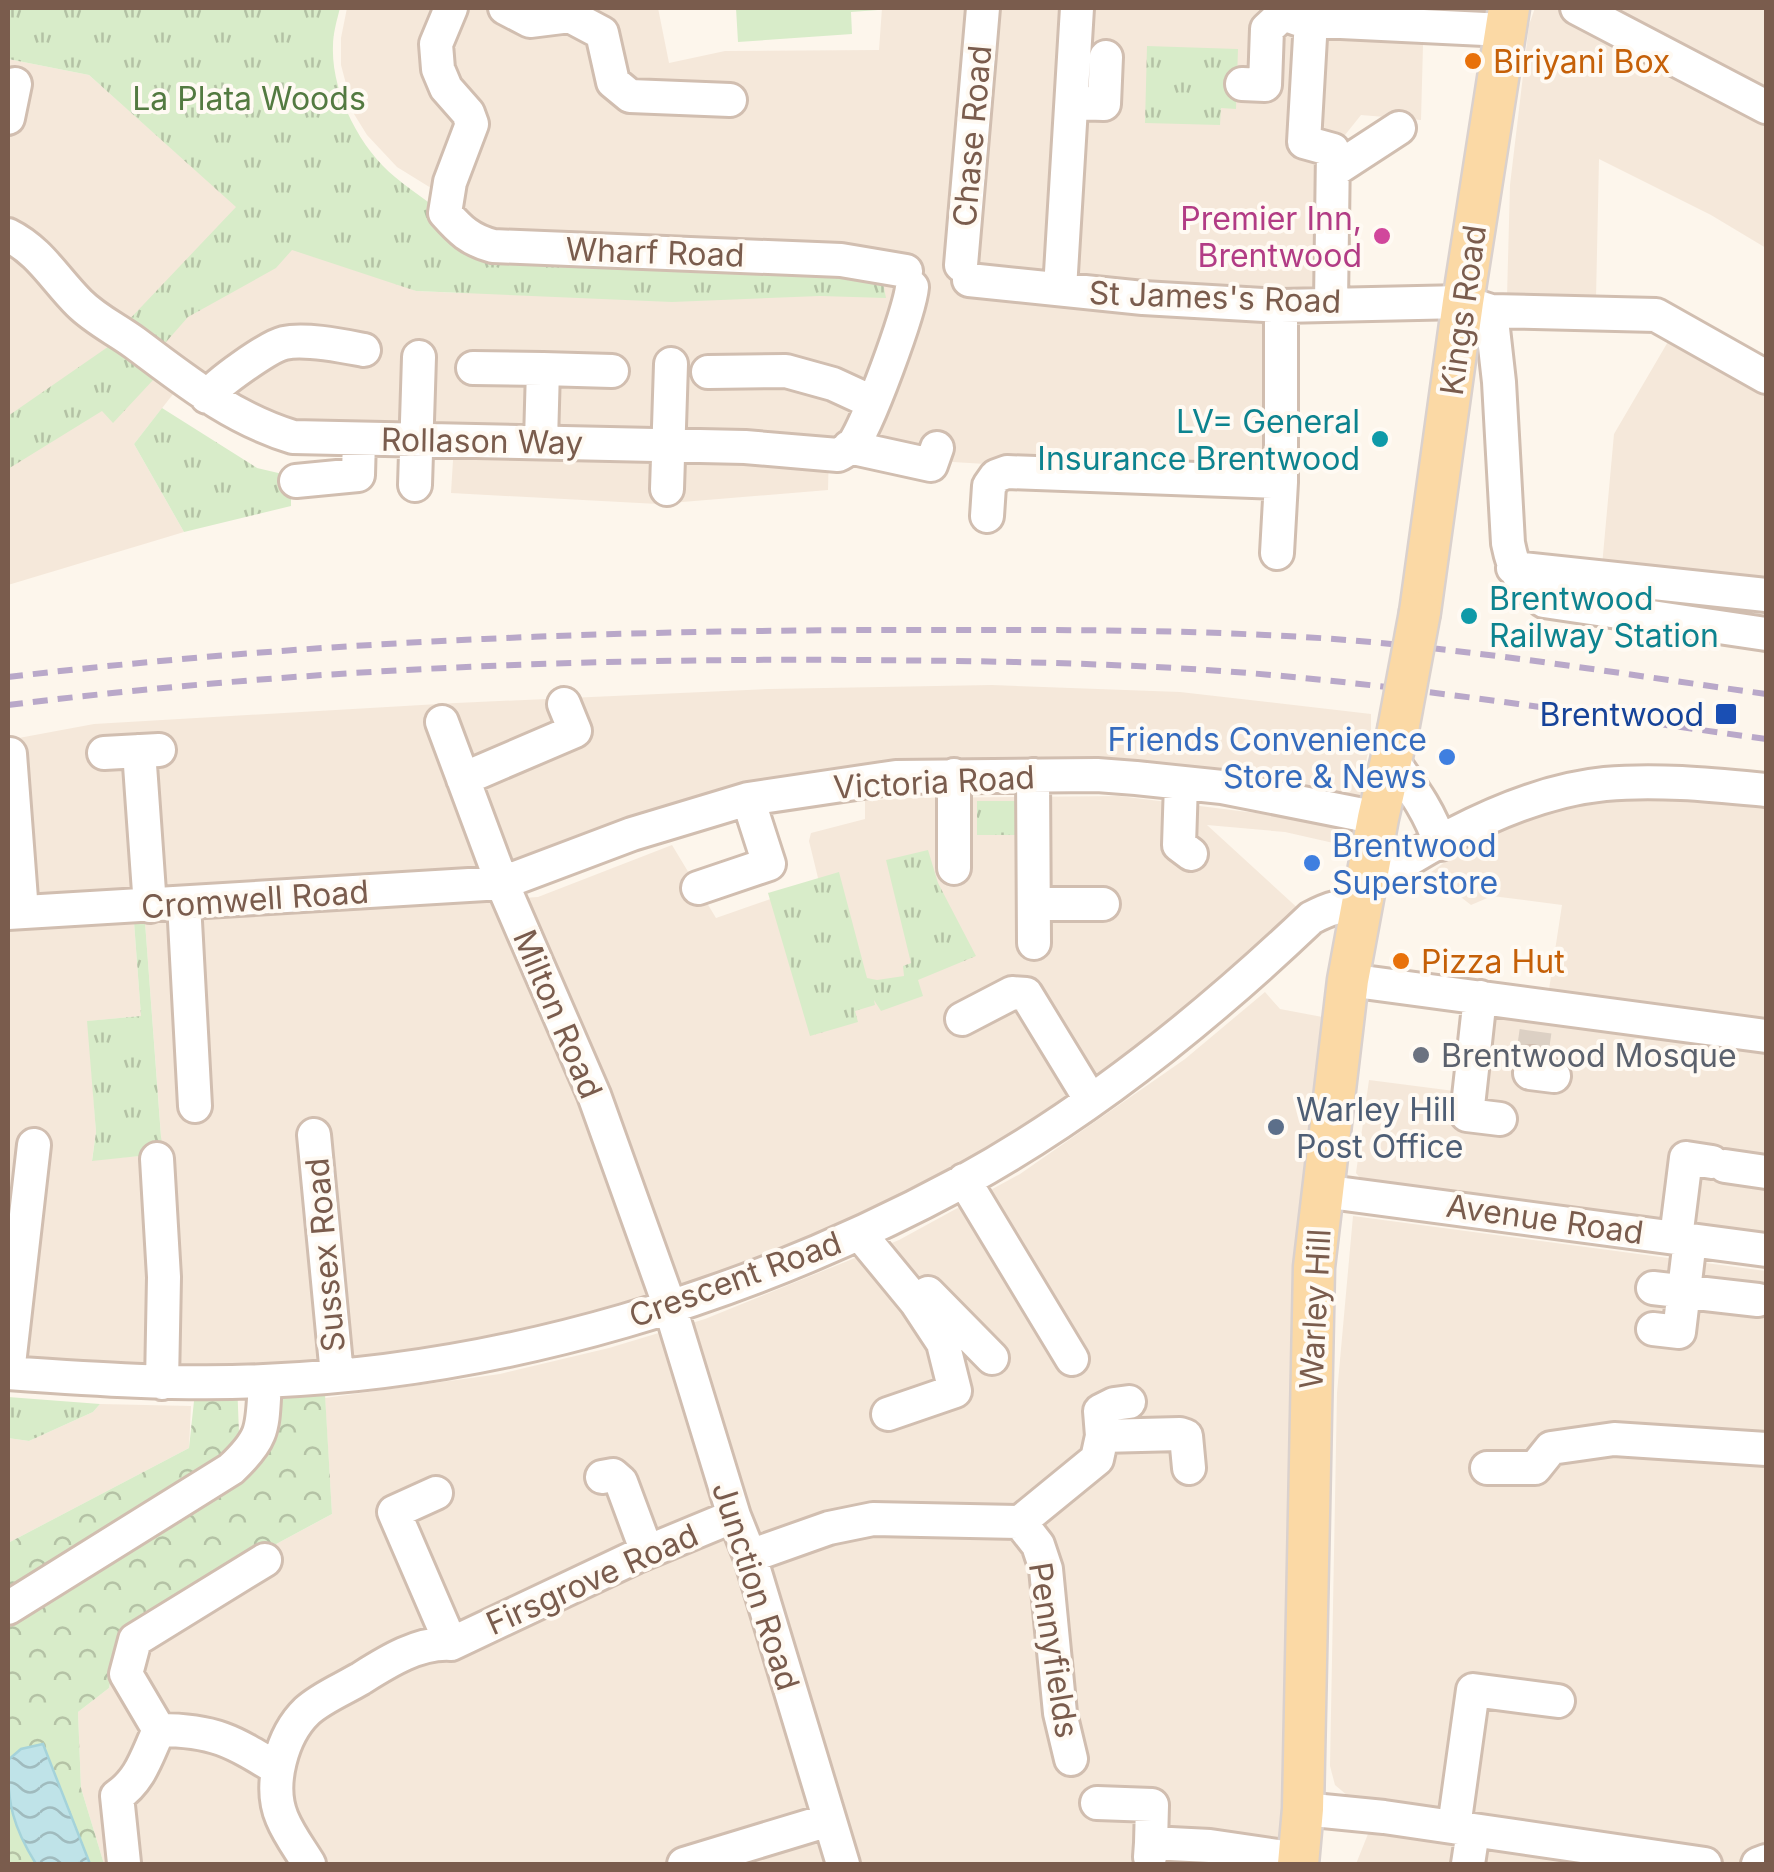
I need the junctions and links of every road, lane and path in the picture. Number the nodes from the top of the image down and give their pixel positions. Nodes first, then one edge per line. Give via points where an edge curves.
1 (451, 8) edge
2 (505, 8) edge
3 (983, 8) edge
4 (1077, 8) edge
5 (1577, 8) edge
6 (570, 12) edge
7 (1293, 14) edge
8 (1507, 19) edge
9 (1106, 58) dead end
10 (15, 84) dead end
11 (1242, 84) dead end
12 (730, 100) dead end
13 (1072, 103) junction
14 (1766, 107) edge
15 (8, 118) edge
16 (1400, 128) dead end
17 (1332, 170) junction
18 (8, 235) edge
19 (937, 276) junction
20 (1060, 289) junction
21 (1331, 303) junction
22 (1281, 306) junction
23 (1477, 307) junction
24 (364, 350) dead end
25 (419, 357) dead end
26 (671, 364) dead end
27 (472, 368) dead end
28 (543, 369) junction
29 (612, 370) dead end
30 (708, 372) dead end
31 (1766, 377) edge
32 (206, 397) junction
33 (872, 402) junction
34 (359, 439) junction
35 (417, 440) junction
36 (541, 441) junction
37 (668, 446) junction
38 (850, 447) junction
39 (937, 448) dead end
40 (296, 481) dead end
41 (1281, 482) junction
42 (415, 485) dead end
43 (668, 489) dead end
44 (987, 516) dead end
45 (1277, 552) dead end
46 (1513, 568) junction
47 (1766, 595) edge
48 (1420, 612) joint
49 (1766, 634) edge
50 (564, 704) dead end
51 (442, 722) dead end
52 (1394, 745) junction
53 (104, 753) dead end
54 (9, 755) edge
55 (954, 775) junction
56 (1033, 775) junction
57 (463, 778) junction
58 (1181, 782) junction
59 (1766, 790) edge
60 (748, 800) junction
61 (1378, 818) junction
62 (1440, 844) junction
63 (1191, 854) dead end
64 (954, 868) dead end
65 (502, 883) junction
66 (698, 888) dead end
67 (1365, 897) junction
68 (184, 903) junction
69 (1034, 904) junction
70 (1102, 904) dead end
71 (150, 906) junction
72 (15, 912) edge
73 (1034, 942) dead end
74 (1348, 980) junction
75 (1480, 997) junction
76 (962, 1019) dead end
77 (1766, 1036) edge
78 (204, 1087) dead end
79 (1090, 1098) junction
80 (1500, 1119) dead end
81 (314, 1135) dead end
82 (34, 1145) dead end
83 (157, 1159) dead end
84 (1766, 1172) edge
85 (964, 1180) junction
86 (1322, 1191) junction
87 (868, 1231) junction
88 (1683, 1239) junction
89 (1750, 1249) edge
90 (1669, 1290) junction
91 (670, 1307) junction
92 (1653, 1329) dead end
93 (992, 1358) dead end
94 (1072, 1359) dead end
95 (8, 1372) edge
96 (337, 1376) junction
97 (265, 1381) junction
98 (162, 1383) junction
99 (1129, 1402) dead end
100 (888, 1414) dead end
101 (1116, 1435) junction
102 (1766, 1449) edge
103 (1189, 1468) dead end
104 (1488, 1468) dead end
105 (602, 1477) dead end
106 (436, 1493) dead end
107 (734, 1516) junction
108 (1020, 1522) junction
109 (647, 1552) junction
110 (750, 1556) junction
111 (266, 1560) dead end
112 (8, 1608) edge
113 (451, 1644) junction
114 (1558, 1701) dead end
115 (160, 1730) junction
116 (1071, 1759) dead end
117 (278, 1769) junction
118 (1096, 1803) dead end
119 (1303, 1809) junction
120 (829, 1820) junction
121 (1463, 1829) junction
122 (1766, 1861) edge
123 (1298, 1862) edge
124 (124, 1863) edge
125 (309, 1864) edge
126 (684, 1864) edge
127 (844, 1864) edge
128 (1468, 1864) edge
129 (1694, 1864) edge
130 (1758, 1864) edge

1 - 19 street, Wharf Road via 436,44 438,69 472,124 445,213 477,242 841,260
2 - 6 street via 530,21
3 - 19 street, Chase Road
4 - 13 street
5 - 14 street
6 - 12 street via 602,32 613,82 630,96
7 - 8 street
7 - 11 street via 1267,29 1265,85
7 - 17 street via 1304,142 1333,150
8 - 23 main road, Kings Road
9 - 13 street via 1104,104
10 - 15 street
13 - 20 street
16 - 17 street
17 - 21 street
18 - 32 street, Rollason Way via 36,252 105,326
19 - 20 street, St James's Road
19 - 33 street via 907,312
20 - 22 street, St James's Road
21 - 22 street, St James's Road
21 - 23 street, St James's Road
22 - 41 street
23 - 31 street, St James's Road via 1656,315
23 - 46 street via 1499,382
23 - 48 main road, Kings Road
24 - 32 street via 284,343 217,383
25 - 35 street
26 - 37 street
27 - 28 street
28 - 29 street
28 - 36 street
30 - 33 street via 786,370
32 - 34 street, Rollason Way via 258,427 293,437
33 - 38 street
34 - 35 street, Rollason Way
34 - 40 street via 358,475
35 - 36 street, Rollason Way
35 - 42 street
36 - 37 street, Rollason Way
37 - 38 street, Rollason Way via 828,456
37 - 43 street
38 - 39 street via 931,465
41 - 44 street via 1007,472 989,486
41 - 45 street
46 - 47 street
46 - 49 street via 1544,600
48 - 52 main road, Warley Hill, bridge
50 - 57 street via 575,731
51 - 57 street, Milton Road
52 - 61 main road, Warley Hill
52 - 62 street
53 - 71 street via 150,750
54 - 72 street
55 - 56 street, Victoria Road
55 - 60 street, Victoria Road via 896,777
55 - 64 street
56 - 58 street, Victoria Road
56 - 69 street
57 - 65 street, Milton Road
58 - 61 street, Victoria Road
58 - 63 street via 1179,844
59 - 62 street via 1584,787 1496,815
60 - 65 street, Victoria Road
60 - 66 street via 769,864
61 - 67 main road, Warley Hill
62 - 67 street
65 - 68 street, Cromwell Road
65 - 91 street, Milton Road via 594,1095
67 - 74 main road, Warley Hill
67 - 79 street, Crescent Road via 1310,918 1166,1044
68 - 71 street, Cromwell Road
68 - 78 street
69 - 70 street
69 - 73 street
71 - 72 street, Cromwell Road
74 - 75 street
74 - 86 main road, Warley Hill
75 - 77 street via 1537,1016
75 - 80 street via 1467,1115
76 - 79 street via 1012,993 1026,994
79 - 85 street, Crescent Road
81 - 96 street, Sussex Road
82 - 95 street
83 - 98 street
84 - 88 street via 1686,1158
85 - 87 street, Crescent Road
85 - 94 street
86 - 88 street, Avenue Road
86 - 119 main road, Warley Hill via 1312,1334
87 - 91 street, Crescent Road
87 - 93 street
87 - 100 street via 943,1343 955,1390
88 - 89 street, Avenue Road
88 - 90 street
89 - 90 street via 1738,1304
90 - 92 street via 1680,1332
91 - 96 street, Crescent Road via 515,1349
91 - 107 street, Junction Road
95 - 98 street, Crescent Road
96 - 97 street, Crescent Road
97 - 98 street, Crescent Road
97 - 112 street via 262,1430 231,1469
99 - 101 street via 1100,1412
101 - 103 street via 1186,1436
101 - 108 street via 1097,1459
102 - 104 street via 1614,1439 1551,1448 1535,1468
105 - 109 street via 621,1482
106 - 113 street via 394,1512
107 - 109 street, Firsgrove Road
107 - 110 street, Junction Road
108 - 110 street, Pennyfields via 874,1518
108 - 116 street, Pennyfields via 1046,1569 1060,1714
109 - 113 street, Firsgrove Road
110 - 120 street, Junction Road
111 - 115 street via 136,1640 126,1674
113 - 117 street, Firsgrove Road via 430,1642 396,1658 307,1712
114 - 121 street via 1473,1690
115 - 117 street via 232,1740
115 - 124 street via 138,1776 117,1796
117 - 125 street via 280,1814
118 - 123 street via 1152,1805 1150,1850 1210,1846
119 - 121 street
119 - 123 main road, Warley Hill
120 - 126 street
120 - 127 street, Junction Road
121 - 128 street
121 - 129 street
122 - 130 street

